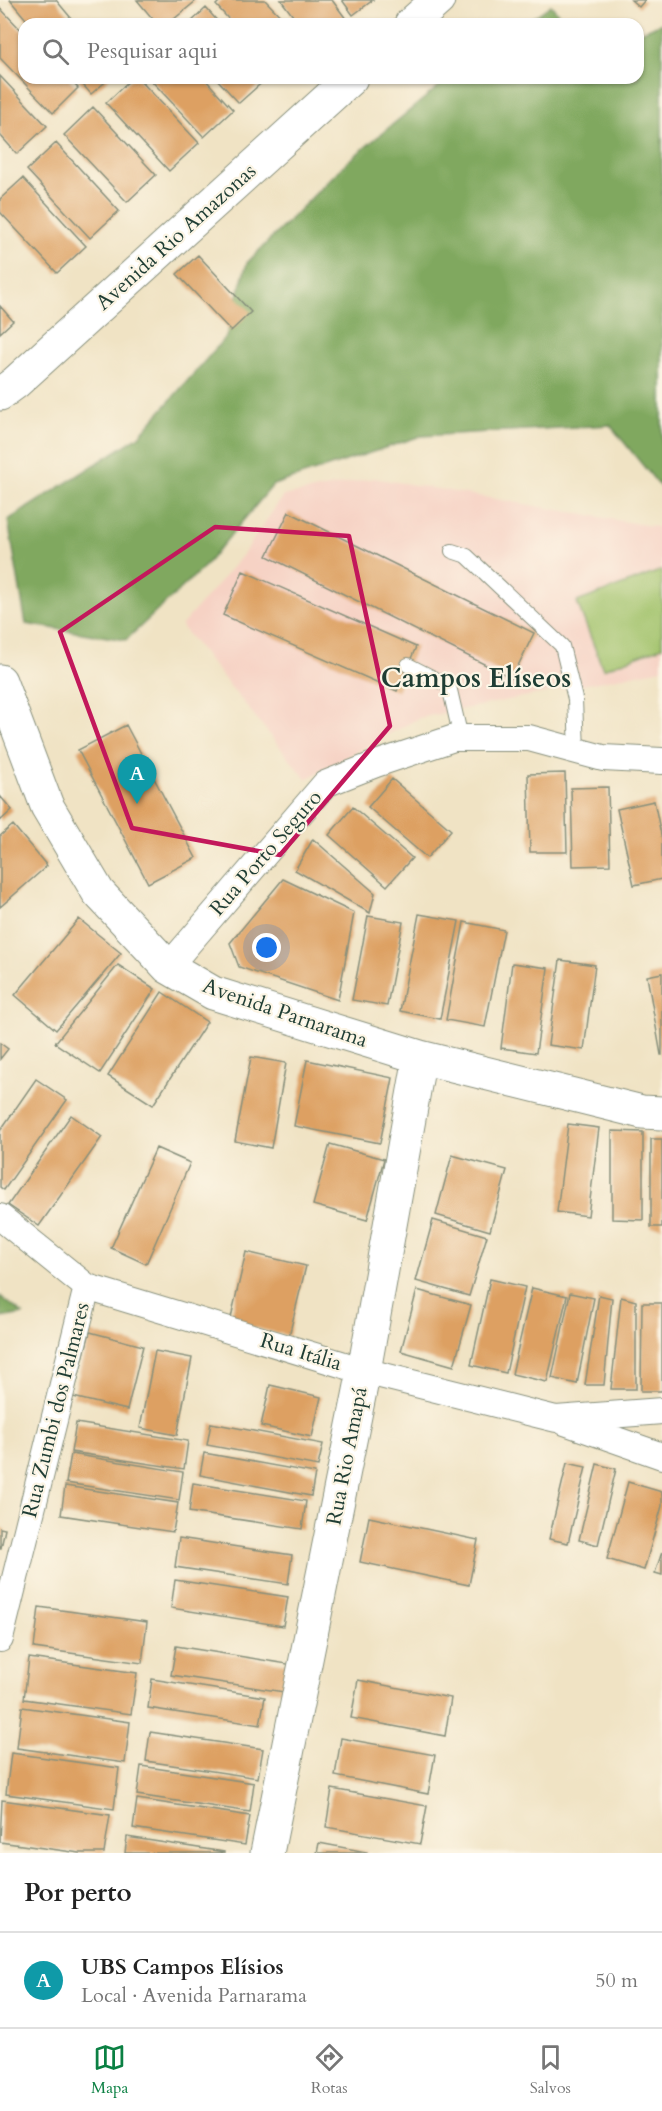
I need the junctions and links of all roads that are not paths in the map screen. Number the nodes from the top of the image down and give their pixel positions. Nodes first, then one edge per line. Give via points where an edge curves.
1 (438, 0) edge
2 (418, 18) edge
3 (344, 84) edge
4 (0, 394) edge
5 (452, 551) dead end
6 (408, 665) dead end
7 (0, 681) edge
8 (460, 738) junction
9 (577, 751) junction
10 (662, 761) edge
11 (168, 967) junction
12 (420, 1057) junction
13 (662, 1113) edge
14 (0, 1217) edge
15 (87, 1287) junction
16 (364, 1371) junction
17 (662, 1411) edge
18 (556, 1419) junction
19 (662, 1456) edge
20 (4, 1605) edge
21 (0, 1639) edge
22 (267, 1853) edge

1 - 2 street
3 - 4 street, Avenida Rio Amazonas
5 - 9 lane via 467,556 562,646 574,699
6 - 8 lane via 449,686
7 - 11 street, Avenida Parnarama via 47,806 98,892
8 - 9 street, Rua Porto Seguro via 529,738
8 - 11 street, Rua Porto Seguro via 325,784
9 - 10 street, Rua Porto Seguro via 603,758
11 - 12 street, Avenida Parnarama via 213,993
12 - 13 street, Avenida Parnarama via 642,1112
12 - 16 street, Rua Rio Amapá
14 - 15 street, Rua Itália
15 - 16 street, Rua Itália
15 - 20 street, Rua Zumbi dos Palmares
16 - 18 street, Rua Itália
16 - 22 street, Rua Rio Amapá
17 - 18 street, Rua Itália
18 - 19 street
20 - 21 street, Rua Zumbi dos Palmares

